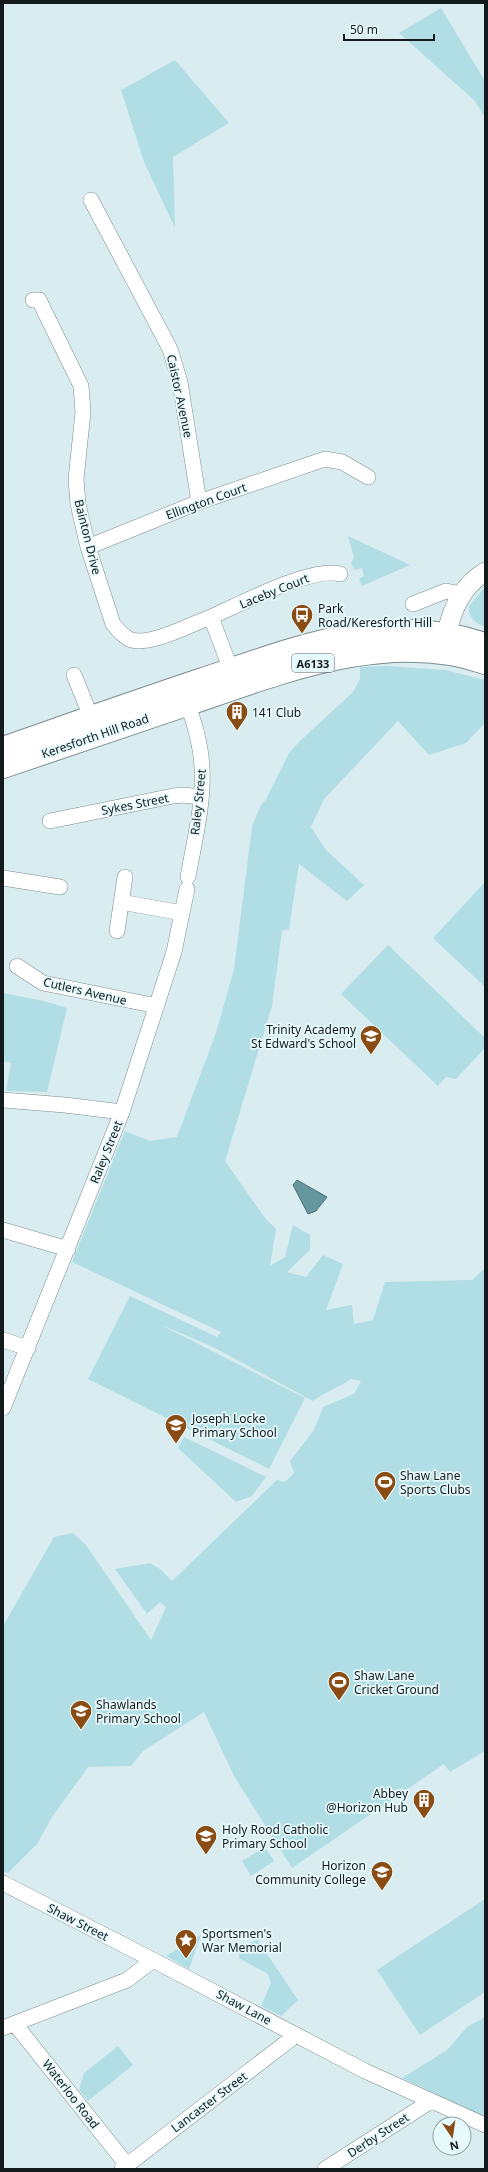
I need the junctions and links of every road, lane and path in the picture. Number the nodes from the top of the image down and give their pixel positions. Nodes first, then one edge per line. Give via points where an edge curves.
1 (91, 200) dead end
2 (33, 300) dead end
3 (370, 478) dead end
4 (199, 502) junction
5 (88, 547) junction
6 (485, 572) edge
7 (340, 574) dead end
8 (461, 594) junction
9 (413, 604) dead end
10 (211, 617) junction
11 (449, 644) junction
12 (485, 644) edge
13 (485, 662) edge
14 (74, 675) dead end
15 (234, 678) junction
16 (185, 695) junction
17 (91, 717) junction
18 (3, 748) edge
19 (3, 767) edge
20 (201, 797) junction
21 (50, 821) dead end
22 (125, 877) dead end
23 (3, 878) edge
24 (60, 887) dead end
25 (121, 902) junction
26 (182, 913) junction
27 (117, 932) dead end
28 (17, 966) dead end
29 (157, 1006) junction
30 (3, 1100) edge
31 (122, 1112) junction
32 (3, 1230) edge
33 (68, 1249) junction
34 (3, 1340) edge
35 (28, 1348) junction
36 (3, 1408) edge
37 (3, 1883) edge
38 (153, 1960) junction
39 (9, 2026) edge
40 (296, 2035) junction
41 (431, 2101) junction
42 (485, 2125) edge
43 (125, 2167) edge
44 (325, 2169) edge

1 - 4 street, Caistor Avenue via 124,252 170,348 180,382
2 - 5 street, Bainton Drive via 39,300 81,386 83,412 76,479 78,504
3 - 4 street, Ellington Court via 342,462 325,459
4 - 5 street, Ellington Court
5 - 10 street, Bainton Drive via 113,624 129,639 152,640
6 - 8 main road via 477,576
7 - 10 street, Laceby Court via 323,572 297,580
8 - 9 street via 446,591
8 - 11 main road via 452,612
10 - 15 street
11 - 12 highway, A6133
11 - 13 highway, A6133
11 - 15 highway, Keresforth Hill Road / A6133 via 342,657
14 - 17 street, Keresforth Hill Road
15 - 16 highway, Keresforth Hill Road / A6133
16 - 17 highway, Keresforth Hill Road / A6133
16 - 19 highway, Keresforth Hill Road / A6133
16 - 20 street, Raley Street via 201,753
17 - 18 highway, Keresforth Hill Road / A6133
20 - 21 street, Sykes Street via 173,796 68,812
20 - 26 street, Raley Street
22 - 25 street
23 - 24 street
25 - 26 street
25 - 27 street
26 - 29 street, Raley Street via 174,952
28 - 29 street, Cutlers Avenue via 43,983
29 - 31 street, Raley Street
30 - 31 street
31 - 33 street, Raley Street
32 - 33 street
33 - 35 street, Raley Street
34 - 35 street
35 - 36 street, Raley Street
37 - 38 street, Shaw Street
38 - 39 street via 127,1980
38 - 40 street, Shaw Lane
39 - 43 street, Waterloo Road
40 - 41 street, Shaw Lane
40 - 43 street, Lancaster Street
41 - 42 street, Shaw Lane
41 - 44 street, Derby Street

